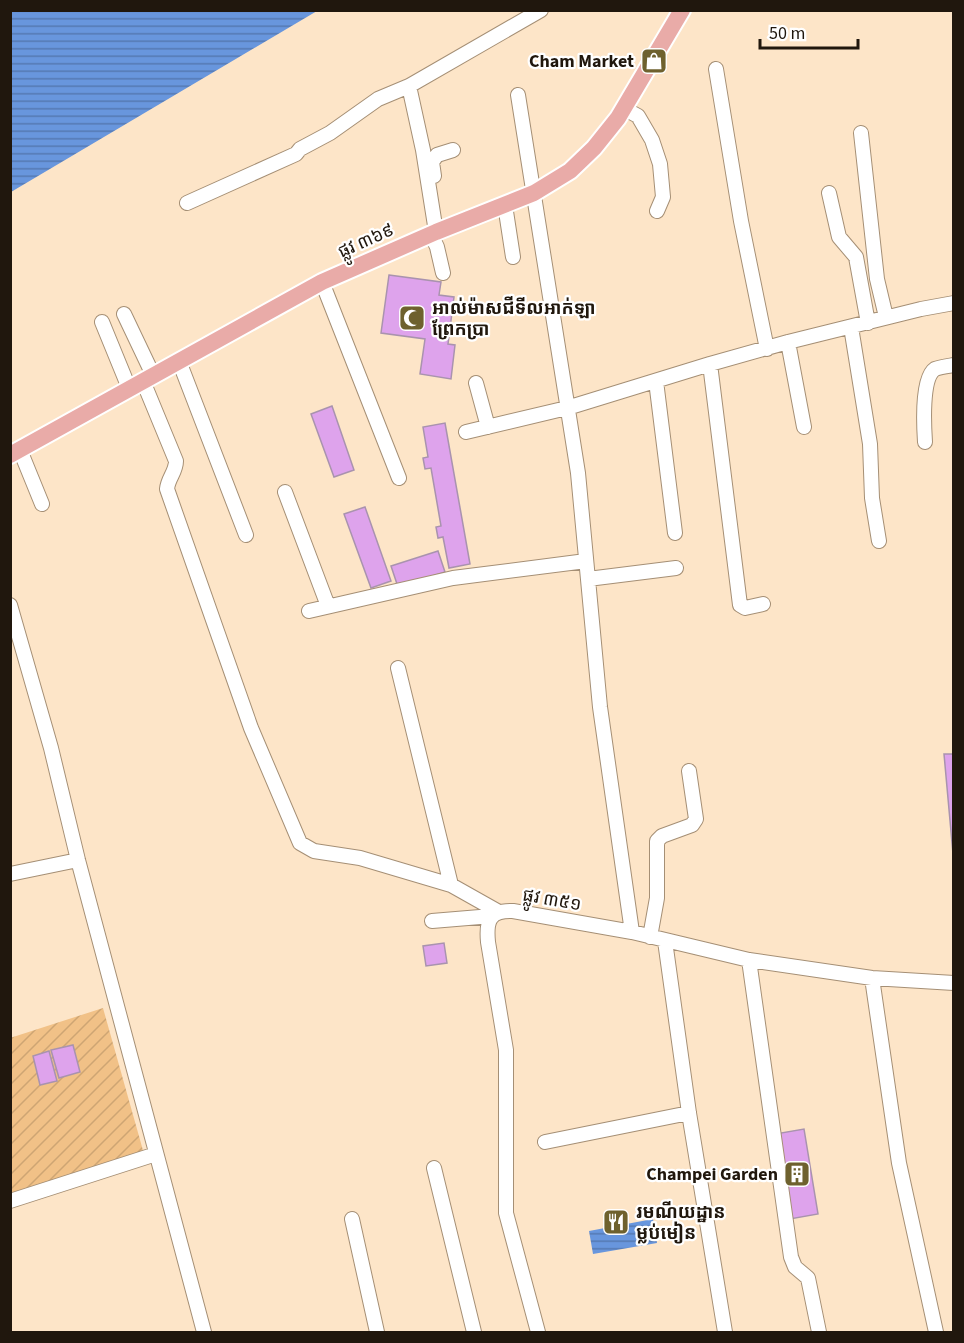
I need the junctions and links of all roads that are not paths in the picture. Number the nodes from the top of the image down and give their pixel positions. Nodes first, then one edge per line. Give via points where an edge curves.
1 (541, 10) edge
2 (682, 10) edge
3 (716, 69) dead end
4 (409, 86) junction
5 (518, 95) dead end
6 (625, 109) junction
7 (861, 133) dead end
8 (453, 150) dead end
9 (534, 193) junction
10 (829, 193) dead end
11 (187, 203) dead end
12 (505, 205) junction
13 (657, 211) dead end
14 (437, 232) junction
15 (513, 257) dead end
16 (443, 273) dead end
17 (322, 282) junction
18 (954, 303) edge
19 (124, 314) dead end
20 (886, 317) junction
21 (102, 322) dead end
22 (868, 323) junction
23 (851, 327) junction
24 (788, 342) junction
25 (767, 349) junction
26 (179, 361) junction
27 (710, 364) junction
28 (954, 364) edge
29 (656, 381) junction
30 (142, 382) junction
31 (476, 383) dead end
32 (567, 408) junction
33 (488, 427) junction
34 (804, 427) dead end
35 (466, 432) dead end
36 (925, 442) dead end
37 (15, 452) edge
38 (399, 478) dead end
39 (285, 492) dead end
40 (42, 504) dead end
41 (675, 533) dead end
42 (246, 535) dead end
43 (879, 541) dead end
44 (586, 561) junction
45 (676, 568) dead end
46 (588, 579) junction
47 (10, 604) edge
48 (763, 604) dead end
49 (328, 606) junction
50 (309, 611) dead end
51 (398, 668) dead end
52 (689, 771) dead end
53 (78, 860) junction
54 (10, 874) edge
55 (452, 885) junction
56 (496, 914) junction
57 (432, 921) dead end
58 (632, 932) junction
59 (650, 937) junction
60 (665, 941) junction
61 (749, 960) junction
62 (872, 978) junction
63 (954, 983) edge
64 (689, 1113) junction
65 (545, 1142) dead end
66 (156, 1154) junction
67 (434, 1168) dead end
68 (10, 1201) edge
69 (352, 1219) dead end
70 (204, 1332) edge
71 (377, 1332) edge
72 (474, 1332) edge
73 (538, 1332) edge
74 (725, 1332) edge
75 (819, 1332) edge
76 (936, 1332) edge

1 - 4 street
2 - 6 main road, ផ្លូវ ៣៦៩
3 - 25 street
4 - 11 street via 378,99 296,154
4 - 14 street
5 - 9 street
6 - 9 main road, ផ្លូវ ៣៦៩ via 570,171
6 - 13 street via 642,121 660,164 663,197
7 - 20 street via 876,268
8 - 14 street via 437,154 432,162
9 - 12 main road, ផ្លូវ ៣៦៩
9 - 32 street
10 - 22 street via 838,237 856,258
12 - 14 main road, ផ្លូវ ៣៦៩
12 - 15 street
14 - 16 street
14 - 17 main road, ផ្លូវ ៣៦៩
17 - 26 main road, ផ្លូវ ៣៦៩
17 - 38 street
18 - 20 street
19 - 30 street
20 - 22 street
21 - 30 street
22 - 23 street
23 - 24 street
23 - 43 street via 870,444
24 - 25 street
24 - 34 street
25 - 27 street
26 - 30 main road, ផ្លូវ ៣៦៩
26 - 42 street
27 - 29 street
27 - 48 street via 740,605 745,608
28 - 36 street via 929,375 923,414
29 - 32 street
29 - 41 street
30 - 37 main road, ផ្លូវ ៣៦៩
30 - 55 street via 176,461 167,489 251,728 300,843 314,851 360,858
31 - 33 street
32 - 33 street
32 - 44 street
33 - 35 street
37 - 40 street
39 - 49 street
44 - 46 street
44 - 49 street via 453,578
45 - 46 street
46 - 58 street via 600,707
47 - 53 street
49 - 50 street
51 - 55 street
52 - 59 street via 696,819 692,825 657,840 657,898
53 - 54 street
53 - 66 street
55 - 56 street
56 - 57 street
56 - 58 street, ផ្លូវ ៣៥១ via 513,912
56 - 73 street via 487,929 507,1050 506,1213
58 - 59 street, ផ្លូវ ៣៥១
59 - 60 street, ផ្លូវ ៣៥១
60 - 61 street, ផ្លូវ ៣៥១
60 - 64 street
61 - 62 street, ផ្លូវ ៣៥១
61 - 75 street via 791,1257 795,1267 808,1278
62 - 63 street, ផ្លូវ ៣៥១
62 - 76 street via 899,1163
64 - 65 street
64 - 74 street
66 - 68 street
66 - 70 street
67 - 72 street
69 - 71 street

